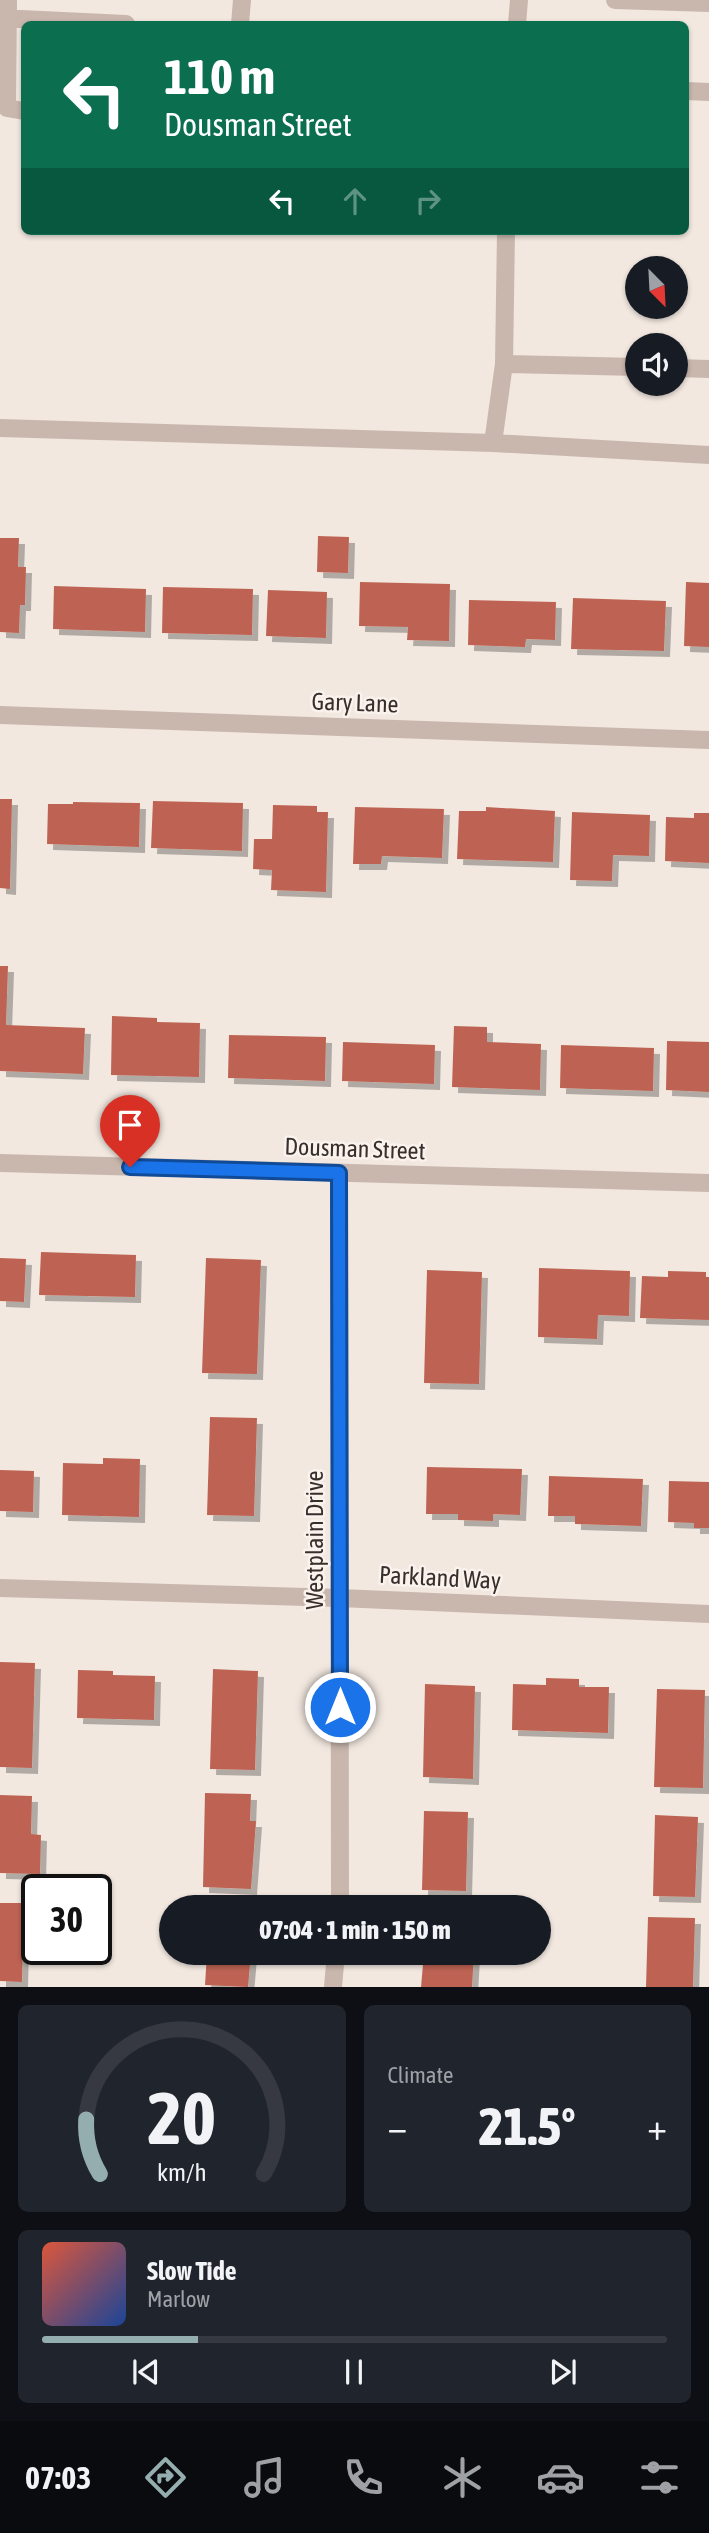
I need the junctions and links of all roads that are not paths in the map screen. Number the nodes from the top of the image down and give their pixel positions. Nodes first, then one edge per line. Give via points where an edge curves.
1 (8, 0) edge
2 (242, 0) edge
3 (519, 0) edge
4 (615, 0) edge
5 (709, 3) edge
6 (4, 19) edge
7 (53, 21) edge
8 (240, 21) edge
9 (517, 21) edge
10 (689, 91) edge
11 (709, 92) edge
12 (21, 110) edge
13 (506, 235) edge
14 (504, 364) junction
15 (625, 367) edge
16 (688, 368) edge
17 (709, 369) edge
18 (0, 428) edge
19 (493, 443) junction
20 (709, 455) edge
21 (0, 715) edge
22 (709, 740) edge
23 (0, 1163) edge
24 (339, 1173) junction
25 (709, 1183) edge
26 (0, 1588) edge
27 (340, 1598) junction
28 (709, 1614) edge
29 (340, 1895) edge
30 (335, 1965) edge
31 (333, 1987) edge

1 - 6 street
2 - 8 street
3 - 9 street
4 - 5 street
6 - 7 street
6 - 12 street via 7,108
10 - 11 street
13 - 14 street
14 - 15 street
14 - 19 street
16 - 17 street
18 - 19 street
19 - 20 street
21 - 22 street, Gary Lane
23 - 24 street, Dousman Street
24 - 25 street, Dousman Street
24 - 27 street, Westplain Drive
26 - 27 street, Parkland Way
27 - 28 street, Parkland Way
27 - 29 street, Westplain Drive
30 - 31 street

